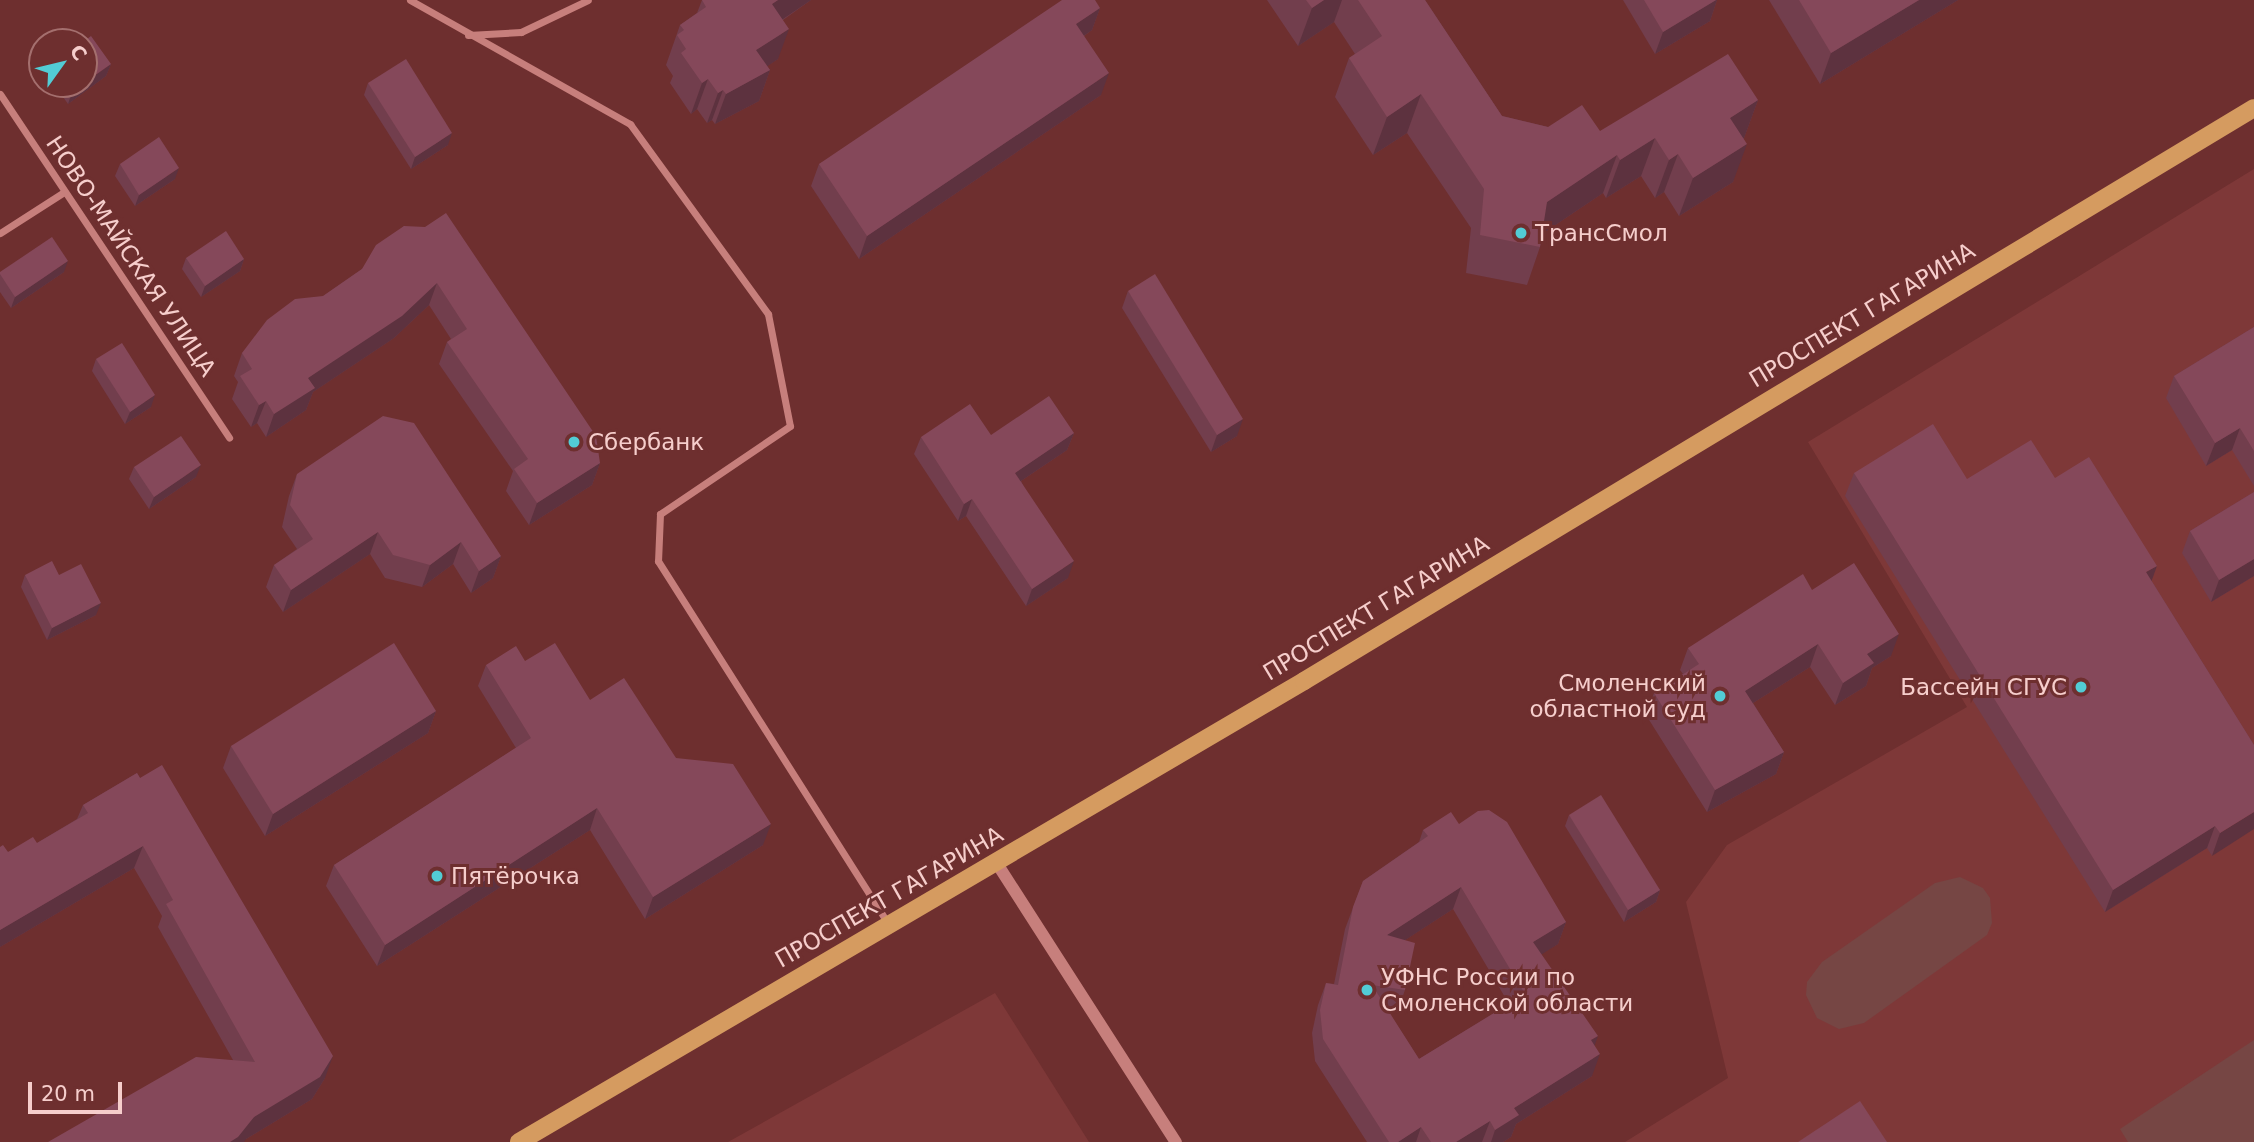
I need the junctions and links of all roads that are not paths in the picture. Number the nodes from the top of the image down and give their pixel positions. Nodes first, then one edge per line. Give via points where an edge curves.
1 (410, 0) edge
2 (587, 0) edge
3 (468, 35) junction
4 (0, 94) edge
5 (2254, 108) edge
6 (64, 192) junction
7 (0, 233) edge
8 (229, 438) dead end
9 (996, 862) junction
10 (889, 925) junction
11 (519, 1142) edge
12 (1176, 1142) edge

1 - 3 street
2 - 3 street via 521,32
3 - 10 street via 630,124 768,314 790,426 660,514 658,561
4 - 6 street, НОВО-МАЙСКАЯ УЛИЦА
5 - 9 main road, ПРОСПЕКТ ГАГАРИНА
6 - 7 street
6 - 8 street, НОВО-МАЙСКАЯ УЛИЦА
9 - 10 main road, ПРОСПЕКТ ГАГАРИНА
9 - 12 street
10 - 11 main road, ПРОСПЕКТ ГАГАРИНА

